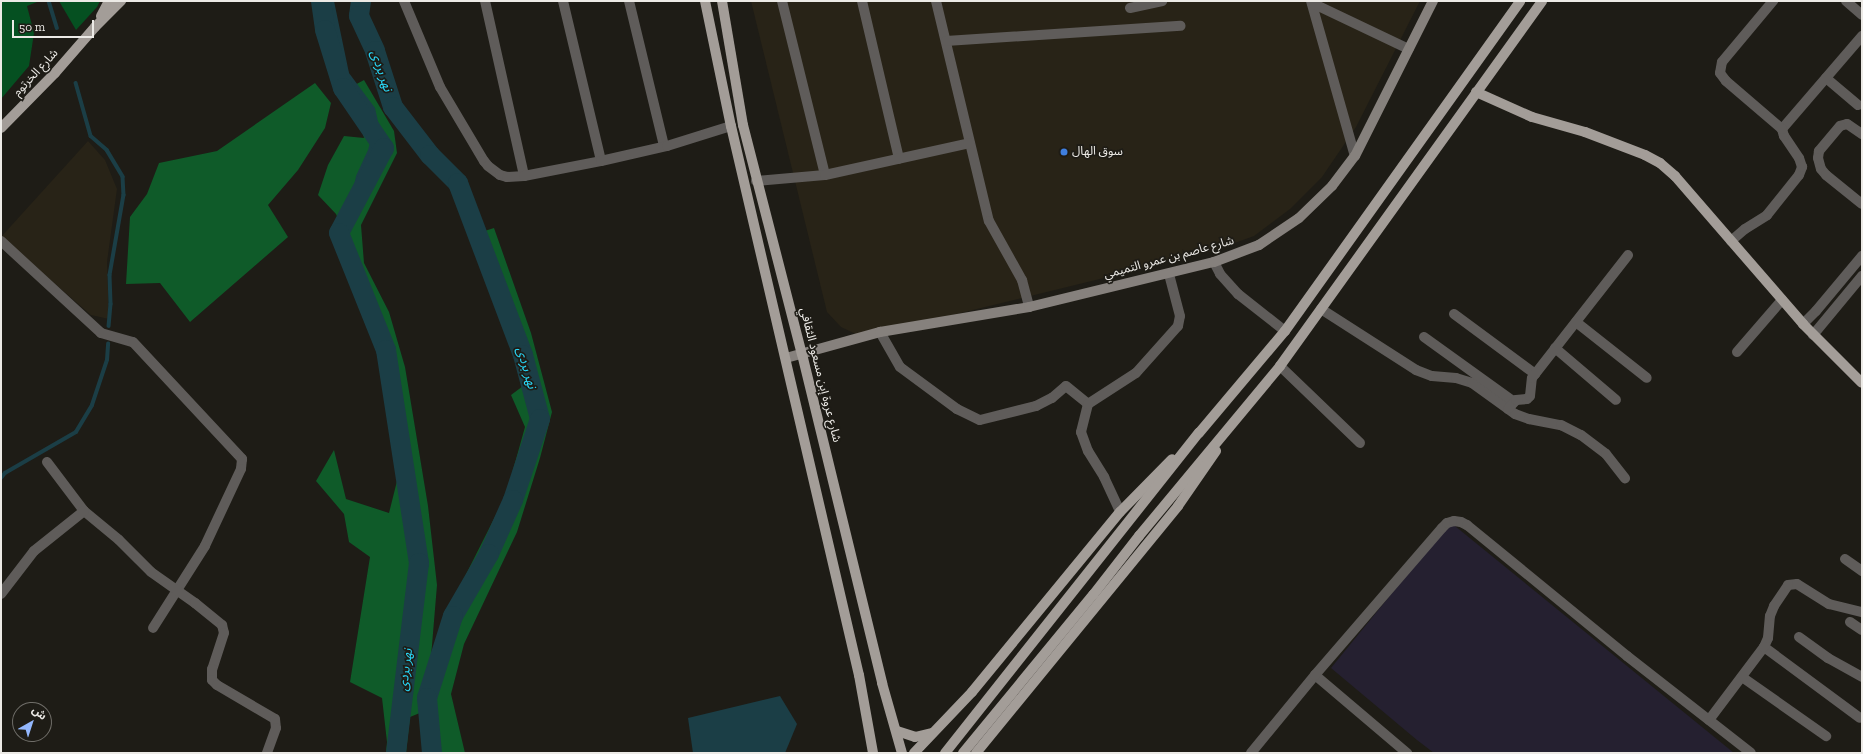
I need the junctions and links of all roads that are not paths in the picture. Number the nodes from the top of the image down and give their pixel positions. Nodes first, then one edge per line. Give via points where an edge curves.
1 (109, 1) edge
2 (121, 1) edge
3 (404, 1) edge
4 (484, 1) edge
5 (562, 1) edge
6 (629, 1) edge
7 (705, 1) edge
8 (722, 1) edge
9 (782, 1) edge
10 (862, 1) edge
11 (936, 1) edge
12 (1162, 1) edge
13 (1433, 1) edge
14 (1520, 1) edge
15 (1542, 1) edge
16 (1773, 1) edge
17 (1846, 1) edge
18 (1311, 2) edge
19 (1130, 8) dead end
20 (1862, 15) edge
21 (1181, 26) dead end
22 (94, 27) junction
23 (1862, 36) edge
24 (946, 41) junction
25 (1409, 49) junction
26 (1826, 78) junction
27 (1476, 92) junction
28 (1858, 105) dead end
29 (731, 126) junction
30 (1, 128) edge
31 (1782, 129) junction
32 (1862, 134) edge
33 (970, 143) junction
34 (664, 146) junction
35 (1354, 156) junction
36 (899, 159) junction
37 (601, 161) junction
38 (825, 175) junction
39 (524, 176) junction
40 (756, 181) junction
41 (1862, 204) edge
42 (1, 241) edge
43 (1731, 241) junction
44 (1628, 255) dead end
45 (1862, 256) edge
46 (1214, 262) junction
47 (1169, 274) junction
48 (1862, 276) edge
49 (1782, 300) junction
50 (1030, 308) junction
51 (1321, 309) junction
52 (1454, 314) dead end
53 (1576, 322) junction
54 (1803, 324) junction
55 (1285, 331) junction
56 (880, 332) junction
57 (1813, 335) junction
58 (1424, 337) dead end
59 (1555, 348) junction
60 (1737, 352) dead end
61 (802, 354) junction
62 (786, 358) junction
63 (1280, 366) junction
64 (1535, 374) junction
65 (1646, 378) dead end
66 (1862, 383) edge
67 (1616, 400) dead end
68 (1088, 404) junction
69 (1511, 406) junction
70 (1236, 418) junction
71 (1199, 433) junction
72 (1360, 443) dead end
73 (47, 462) dead end
74 (1625, 478) dead end
75 (84, 511) junction
76 (1120, 512) junction
77 (1845, 558) dead end
78 (1862, 572) edge
79 (178, 591) junction
80 (1, 594) edge
81 (1862, 612) edge
82 (1850, 622) dead end
83 (153, 628) dead end
84 (1862, 630) edge
85 (1799, 637) dead end
86 (1764, 647) junction
87 (1315, 674) junction
88 (1742, 677) junction
89 (1862, 677) edge
90 (1860, 718) dead end
91 (1709, 720) junction
92 (897, 731) junction
93 (934, 732) junction
94 (1826, 736) dead end
95 (267, 753) edge
96 (873, 753) edge
97 (902, 753) edge
98 (914, 753) edge
99 (945, 753) edge
100 (963, 753) edge
101 (976, 753) edge
102 (1251, 753) edge
103 (1407, 753) edge
104 (1751, 753) edge

1 - 22 main road
2 - 22 main road, شارع الخرتوم
3 - 39 street via 440,87 484,161 500,175
4 - 39 street
5 - 37 street
6 - 34 street
7 - 29 main road
8 - 40 main road, شارع عروة إبن مسعود الثقافي via 743,125
9 - 38 street
10 - 36 street
11 - 24 street
12 - 19 street
13 - 25 main road, شارع عاصم بن عمرو التميمي
14 - 55 main road
15 - 27 main road
16 - 31 street via 1722,62 1720,73
17 - 20 street
18 - 25 street
18 - 35 street
21 - 24 street
22 - 30 main road, شارع الخرتوم via 55,73
23 - 26 street
24 - 33 street
25 - 35 main road, شارع عاصم بن عمرو التميمي
26 - 28 street
26 - 31 street
27 - 43 main road via 1532,117 1585,132 1660,163 1675,176
27 - 51 main road
29 - 34 street
29 - 62 main road
31 - 43 street via 1799,158 1802,167 1800,175 1767,215
32 - 41 street via 1847,124 1840,126 1819,151 1818,158 1826,176
33 - 36 street
33 - 50 street via 989,221 1022,280
34 - 37 street
35 - 46 main road, شارع عاصم بن عمرو التميمي via 1332,186 1299,218 1259,245
36 - 38 street
37 - 39 street
38 - 40 street
40 - 61 main road, شارع عروة إبن مسعود الثقافي
42 - 79 street via 101,333 133,342 240,455 243,464 241,469 205,546
43 - 49 main road
44 - 53 street
45 - 54 street
46 - 47 main road, شارع عاصم بن عمرو التميمي
46 - 55 street via 1220,274 1238,294
47 - 50 main road, شارع عاصم بن عمرو التميمي
47 - 68 street via 1180,316 1178,326 1136,373
48 - 57 street
49 - 54 main road
49 - 60 street
50 - 56 main road, شارع عاصم بن عمرو التميمي
51 - 63 main road
51 - 69 street via 1416,370 1432,376 1472,382
52 - 64 street
53 - 59 street
53 - 65 street
54 - 57 main road
55 - 71 main road
56 - 61 main road, شارع عاصم بن عمرو التميمي
56 - 68 street via 900,367 957,408 980,420 1036,406 1052,398 1066,386
57 - 66 main road
58 - 69 street
59 - 64 street
59 - 67 street
61 - 62 main road, شارع عاصم بن عمرو التميمي
61 - 92 main road, شارع عروة إبن مسعود الثقافي via 882,683
62 - 96 main road via 860,675
63 - 70 main road
63 - 72 street
64 - 69 street via 1530,382 1530,396
68 - 76 street via 1081,432 1088,451 1104,477
69 - 74 street via 1522,417 1561,426 1581,435 1606,454
70 - 100 main road
70 - 101 main road via 1178,506
71 - 76 main road
71 - 99 main road
73 - 75 street
75 - 79 street via 119,540 151,572
75 - 80 street via 34,551
76 - 93 main road via 972,692
77 - 78 street
79 - 83 street
79 - 95 street via 222,625 224,633 212,669 212,680 274,719 276,728
81 - 86 street via 1829,604 1797,584 1790,584 1774,606
82 - 84 street
85 - 89 street via 1828,658
86 - 88 street
86 - 90 street
87 - 91 street via 1442,528 1454,521 1461,522
87 - 102 street
87 - 103 street
88 - 91 street
88 - 94 street
91 - 104 street
92 - 93 main road via 915,737
92 - 97 main road, شارع عروة إبن مسعود الثقافي
93 - 98 main road

